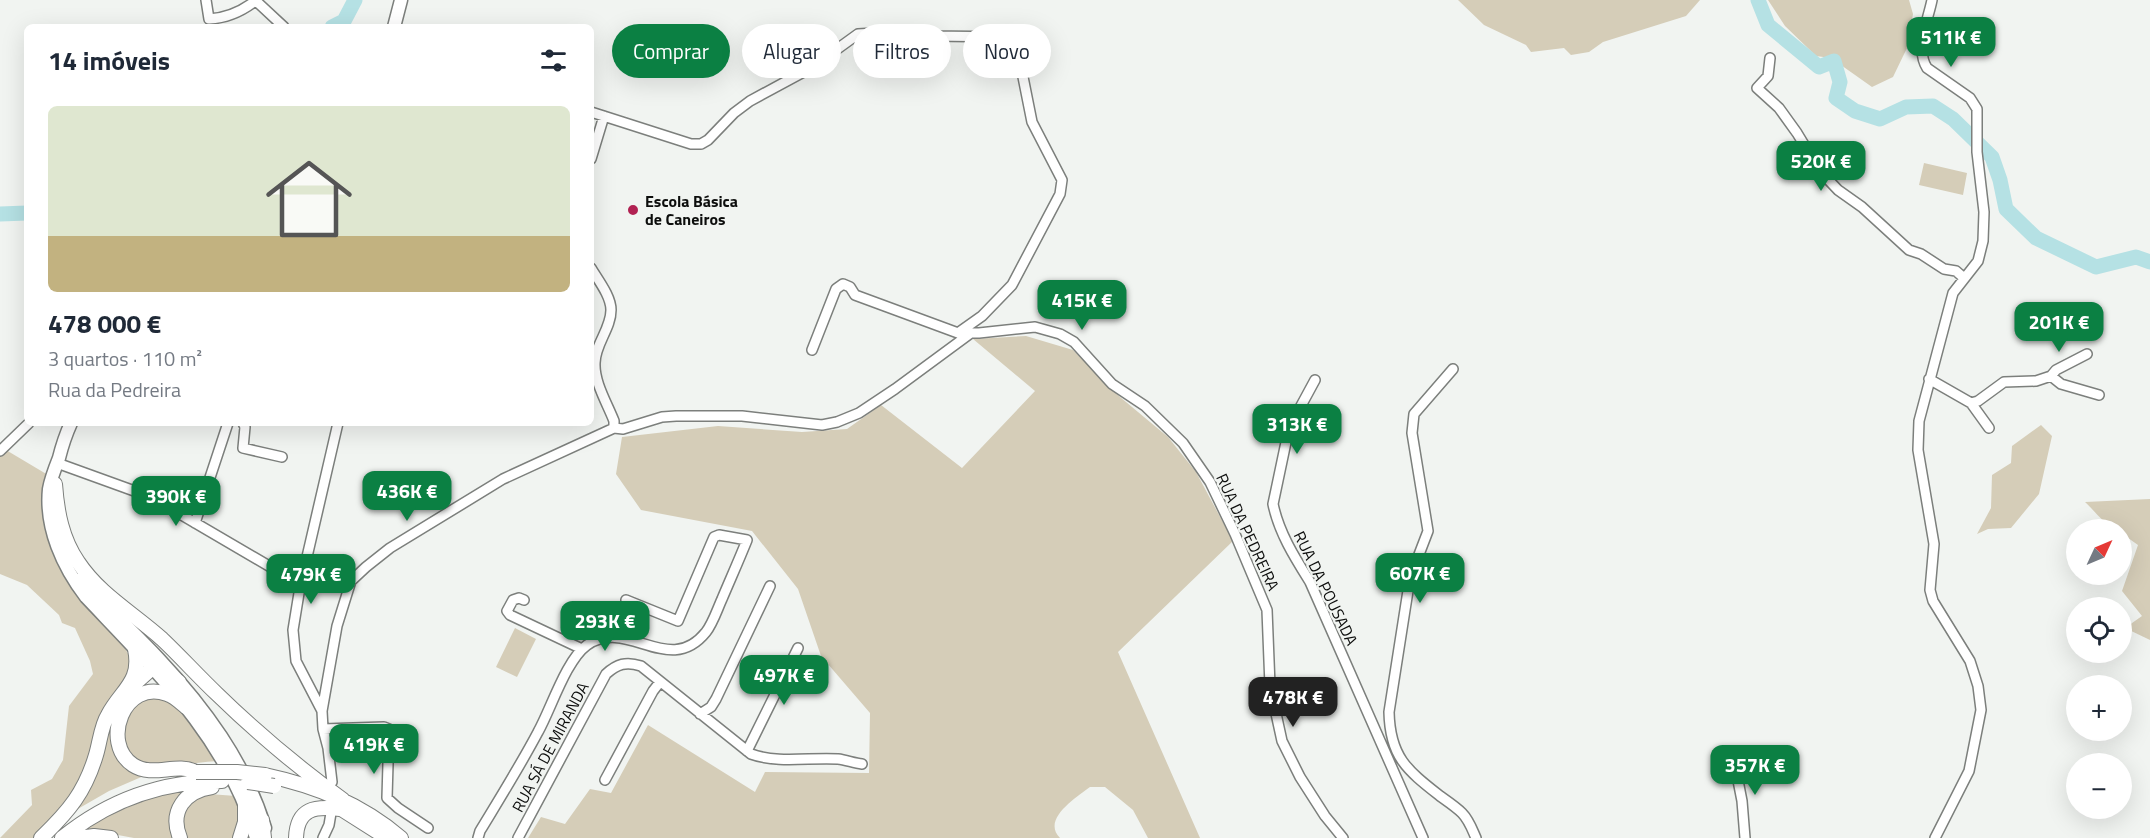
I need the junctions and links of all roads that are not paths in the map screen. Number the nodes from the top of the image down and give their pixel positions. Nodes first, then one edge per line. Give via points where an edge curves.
1 (206, 0) edge
2 (255, 0) edge
3 (401, 0) edge
4 (1932, 0) edge
5 (209, 19) junction
6 (205, 24) edge
7 (281, 24) edge
8 (395, 24) edge
9 (1770, 58) dead end
10 (594, 113) edge
11 (604, 116) junction
12 (594, 149) edge
13 (594, 273) edge
14 (1964, 278) junction
15 (958, 333) junction
16 (970, 333) junction
17 (812, 350) dead end
18 (2087, 354) dead end
19 (594, 366) edge
20 (1453, 369) dead end
21 (2051, 376) junction
22 (1929, 379) junction
23 (1315, 380) dead end
24 (594, 381) edge
25 (2099, 395) dead end
26 (1971, 403) junction
27 (26, 426) edge
28 (70, 426) edge
29 (227, 426) edge
30 (244, 426) edge
31 (337, 426) edge
32 (614, 428) junction
33 (1989, 428) dead end
34 (0, 451) edge
35 (282, 457) dead end
36 (57, 463) junction
37 (55, 484) junction
38 (195, 523) junction
39 (770, 586) dead end
40 (300, 587) junction
41 (524, 600) dead end
42 (626, 600) dead end
43 (798, 648) dead end
44 (582, 649) junction
45 (135, 650) junction
46 (153, 669) junction
47 (179, 682) junction
48 (660, 682) junction
49 (121, 697) junction
50 (186, 707) junction
51 (322, 711) junction
52 (700, 714) junction
53 (323, 729) junction
54 (747, 751) junction
55 (1760, 754) dead end
56 (862, 764) dead end
57 (198, 776) junction
58 (222, 780) junction
59 (605, 780) dead end
60 (270, 781) junction
61 (332, 782) dead end
62 (245, 805) junction
63 (338, 807) junction
64 (262, 820) joint
65 (428, 828) dead end
66 (41, 838) edge
67 (48, 838) edge
68 (62, 838) edge
69 (78, 838) edge
70 (111, 838) edge
71 (180, 838) edge
72 (240, 838) edge
73 (256, 838) edge
74 (266, 838) edge
75 (296, 838) edge
76 (323, 838) edge
77 (387, 838) edge
78 (400, 838) edge
79 (478, 838) edge
80 (518, 838) edge
81 (1343, 838) edge
82 (1423, 838) edge
83 (1476, 838) edge
84 (1745, 838) edge
85 (1935, 838) edge

1 - 5 street
2 - 5 street via 224,18
2 - 7 street
3 - 8 main road
4 - 14 street via 1922,45 1923,61 1927,68 1970,98 1977,109 1983,241 1978,261
5 - 6 street
9 - 14 street via 1768,76 1757,88 1779,108 1820,171 1909,250
10 - 11 street
11 - 12 street
11 - 15 street via 701,144 750,101 804,72 858,34 921,32 930,36 1015,37 1032,122 1062,180 1060,194 1012,285 982,316
13 - 19 street via 611,309
14 - 22 street via 1953,293
15 - 16 street, RUA DA PEDREIRA
15 - 17 street, RUA DA PEDREIRA via 855,295 843,284 836,289
16 - 32 street via 895,389 859,413 837,422 822,425 742,416 676,416
16 - 81 street, RUA DA PEDREIRA via 1035,327 1060,334 1074,342 1112,384 1145,406 1183,443 1210,482 1267,610 1270,686 1282,741 1300,777
18 - 21 street
20 - 83 street via 1414,414 1412,433 1428,531 1410,578 1389,733 1406,767 1462,813
21 - 25 street via 2061,384
21 - 26 street via 2036,381 2004,382
22 - 26 street
22 - 85 street via 1919,421 1918,450 1934,544 1930,590 1970,661 1981,710 1969,771
23 - 82 street, RUA DA POUSADA via 1289,428 1273,504 1275,516 1310,582
24 - 32 street
26 - 33 street
27 - 34 street
28 - 36 main road
29 - 38 street
30 - 35 street via 243,448
31 - 40 street
32 - 51 street via 503,479 390,548 351,581 337,626
36 - 37 main road
36 - 38 street via 151,497
36 - 45 main road via 49,509 62,557 76,585
37 - 47 main road via 55,519 71,562 97,596
37 - 63 highway via 65,538 91,580 316,779
38 - 40 street
39 - 52 street via 716,699
40 - 51 street via 293,630 296,661
41 - 44 street via 513,600 507,610 510,615
42 - 44 street via 678,621 714,537 747,540 713,619 695,642 681,648 657,649 616,636
43 - 54 street
44 - 79 street
45 - 46 main road
45 - 49 highway via 135,675
46 - 47 highway via 162,669
46 - 49 highway
46 - 50 main road
47 - 64 main road via 239,765
48 - 52 street, RUA SÁ DE MIRANDA
48 - 59 street
48 - 80 street, RUA SÁ DE MIRANDA via 632,663 622,663 606,674
49 - 66 highway via 104,722 82,790 65,815
50 - 57 highway via 162,692 141,694 124,707 119,737 123,754 140,769 186,767
50 - 62 main road via 217,751
51 - 53 street
52 - 54 street, RUA SÁ DE MIRANDA
53 - 61 street
53 - 65 street via 389,729 387,798
54 - 56 street, RUA SÁ DE MIRANDA via 761,757 840,759
55 - 84 street via 1738,759 1735,765
57 - 58 highway
57 - 60 highway, bridge via 237,771
57 - 67 highway via 168,776 114,794
57 - 68 highway via 130,797 91,816
58 - 60 highway, bridge
58 - 71 highway via 195,791 182,803 175,821
60 - 63 highway via 309,785
62 - 72 highway
62 - 73 main road
63 - 75 highway via 317,807 305,813
63 - 76 street
63 - 77 highway
63 - 78 highway via 370,814
64 - 74 highway
69 - 70 highway

